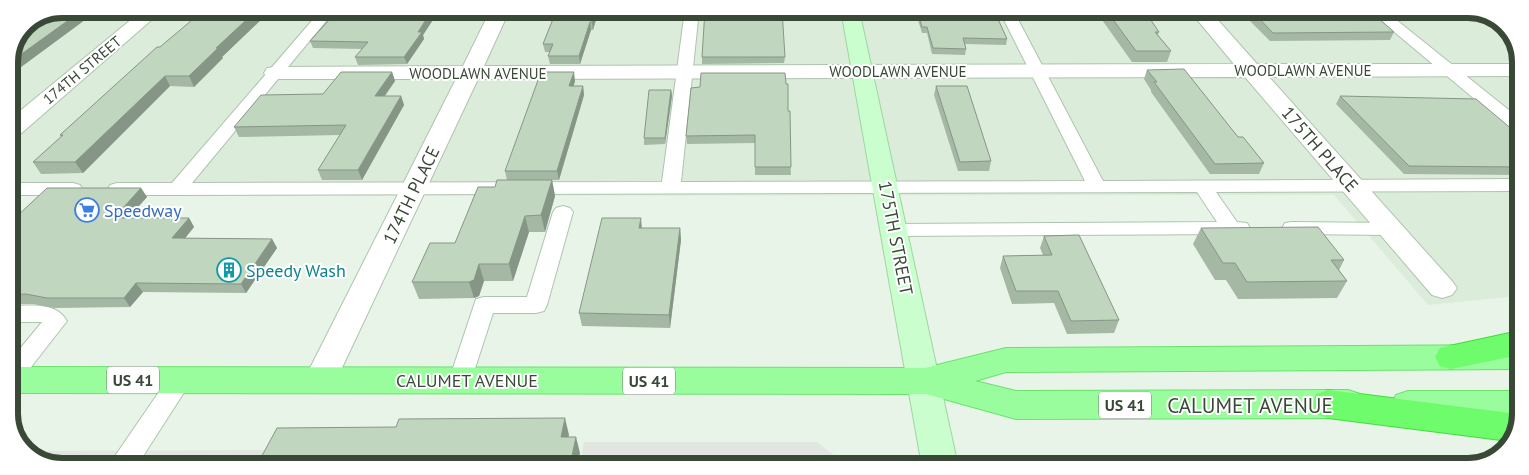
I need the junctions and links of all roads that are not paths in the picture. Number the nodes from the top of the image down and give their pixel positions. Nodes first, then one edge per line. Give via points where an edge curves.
1 (144, 18) edge
2 (321, 18) edge
3 (497, 18) edge
4 (691, 18) edge
5 (852, 18) edge
6 (1010, 18) edge
7 (1205, 18) edge
8 (1385, 18) edge
9 (1450, 70) junction
10 (1511, 70) edge
11 (862, 71) junction
12 (1037, 71) junction
13 (1251, 71) junction
14 (685, 72) junction
15 (275, 73) junction
16 (470, 73) junction
17 (1511, 121) edge
18 (18, 124) edge
19 (1352, 185) junction
20 (1511, 185) edge
21 (885, 186) junction
22 (1097, 186) junction
23 (1203, 186) junction
24 (671, 187) junction
25 (414, 188) junction
26 (18, 189) edge
27 (177, 189) junction
28 (563, 212) dead end
29 (1231, 228) junction
30 (1390, 228) junction
31 (894, 230) junction
32 (1442, 288) dead end
33 (18, 314) edge
34 (1512, 345) edge
35 (1451, 357) junction
36 (1512, 357) edge
37 (18, 368) edge
38 (18, 379) edge
39 (180, 380) junction
40 (320, 380) junction
41 (460, 380) junction
42 (925, 381) junction
43 (1328, 404) junction
44 (1512, 405) edge
45 (1509, 427) edge
46 (128, 458) edge
47 (939, 458) edge

1 - 18 street, 174TH STREET
2 - 15 lane
3 - 16 street, 174TH PLACE
4 - 14 lane
5 - 11 street, 175TH STREET
6 - 12 lane
7 - 13 street, 175TH PLACE
8 - 9 lane
9 - 10 street, WOODLAWN AVENUE
9 - 13 street, WOODLAWN AVENUE
9 - 17 lane
11 - 12 street, WOODLAWN AVENUE
11 - 14 street, WOODLAWN AVENUE
11 - 21 street, 175TH STREET
12 - 13 street, WOODLAWN AVENUE
12 - 22 lane
13 - 19 street, 175TH PLACE
14 - 16 street, WOODLAWN AVENUE
14 - 24 lane
15 - 16 street, WOODLAWN AVENUE
15 - 27 lane
16 - 25 street, 174TH PLACE
19 - 20 lane
19 - 23 lane
19 - 30 street, 175TH PLACE
21 - 22 lane
21 - 24 lane
21 - 31 street, 175TH STREET
22 - 23 lane
23 - 29 lane
24 - 25 lane
25 - 27 lane
25 - 40 street, 174TH PLACE
26 - 27 lane
28 - 41 lane via 536,305 484,306
29 - 30 lane
29 - 31 lane
30 - 32 street, 175TH PLACE
31 - 42 street, 175TH STREET
33 - 37 lane via 46,314 56,320
34 - 35 highway
35 - 36 main road, CALUMET AVENUE
35 - 42 main road, CALUMET AVENUE / US 41 via 1006,360
38 - 39 main road, CALUMET AVENUE / US 41
39 - 40 main road, CALUMET AVENUE / US 41
39 - 46 lane
40 - 41 main road, CALUMET AVENUE / US 41
41 - 42 main road, CALUMET AVENUE / US 41
42 - 43 main road, CALUMET AVENUE / US 41 via 1016,405
42 - 47 street, 175TH STREET
43 - 44 main road, CALUMET AVENUE
43 - 45 highway

